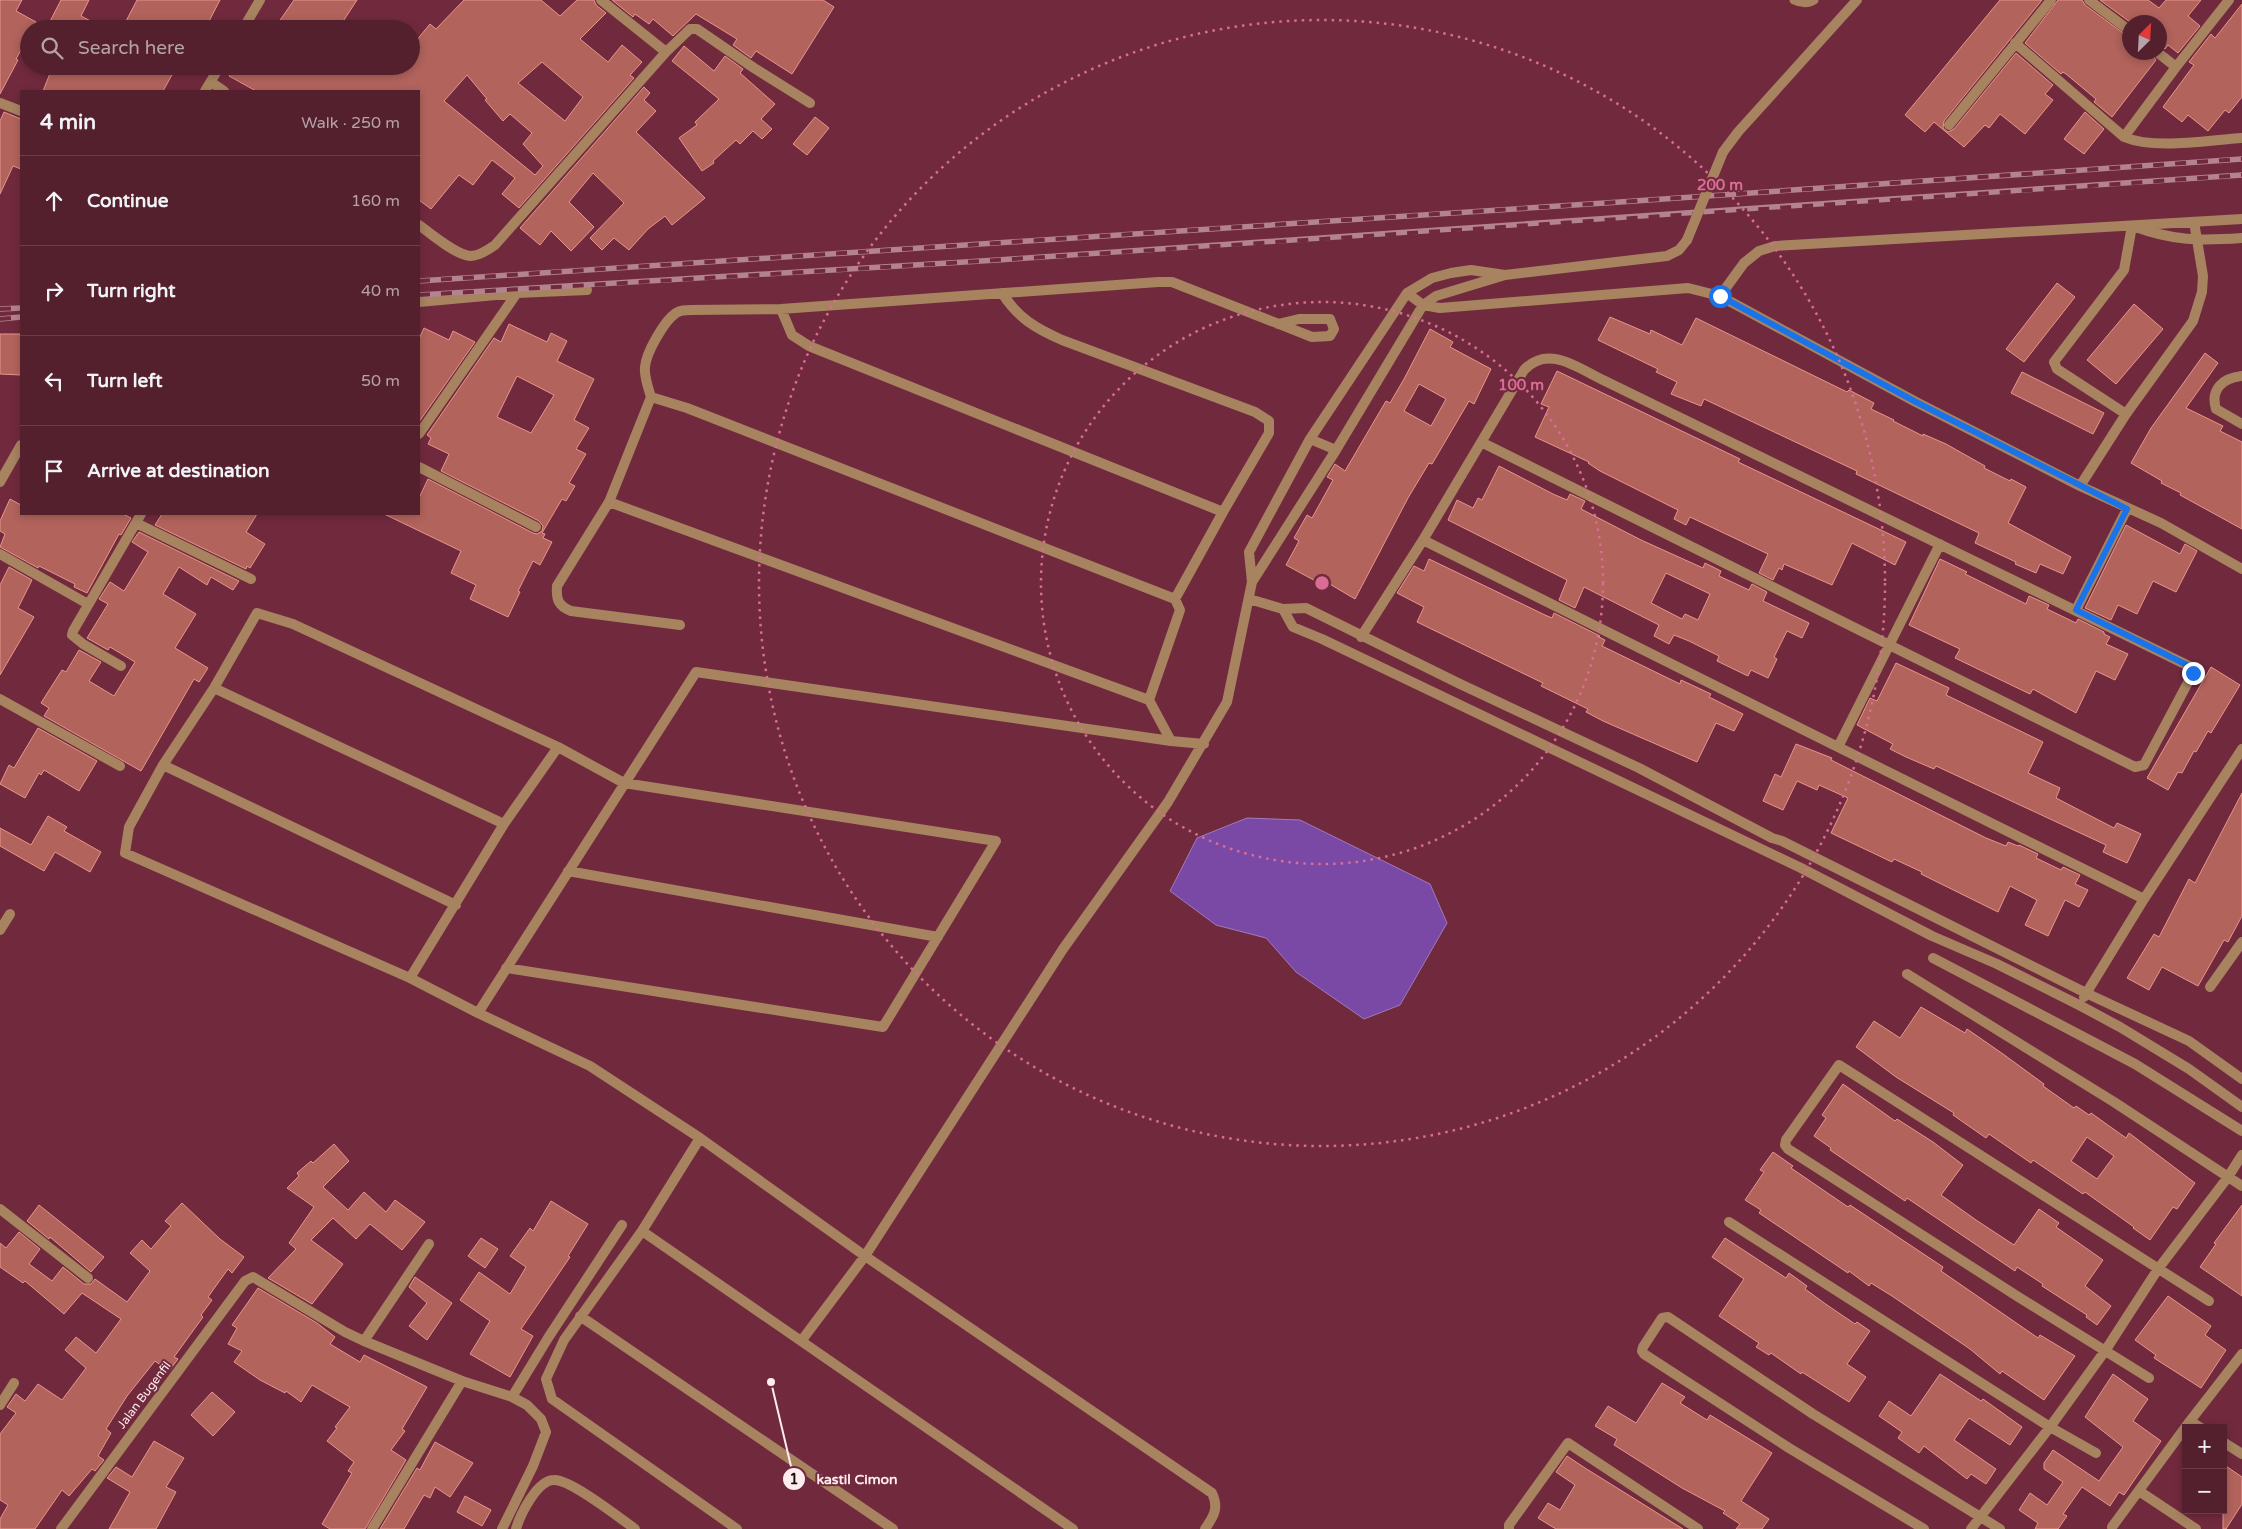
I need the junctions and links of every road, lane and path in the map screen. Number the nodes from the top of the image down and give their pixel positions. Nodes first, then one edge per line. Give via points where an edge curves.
1 (260, 0) edge
2 (600, 0) edge
3 (1794, 0) edge
4 (1814, 0) edge
5 (1856, 0) edge
6 (2051, 0) edge
7 (2089, 0) edge
8 (2227, 1) edge
9 (248, 20) edge
10 (2122, 25) edge
11 (2015, 43) junction
12 (666, 52) junction
13 (2167, 59) edge
14 (2176, 66) junction
15 (215, 75) edge
16 (208, 87) edge
17 (0, 103) edge
18 (810, 103) dead end
19 (20, 111) edge
20 (1949, 125) dead end
21 (2124, 137) junction
22 (2242, 138) edge
23 (2242, 219) edge
24 (2194, 222) junction
25 (420, 226) edge
26 (2132, 226) junction
27 (2242, 238) edge
28 (2196, 241) junction
29 (1505, 275) junction
30 (586, 290) dead end
31 (517, 293) junction
32 (1002, 293) junction
33 (1407, 294) junction
34 (1720, 296) junction
35 (420, 302) edge
36 (1423, 305) junction
37 (781, 309) junction
38 (1278, 324) junction
39 (2242, 376) edge
40 (651, 397) junction
41 (2126, 414) junction
42 (2242, 424) edge
43 (420, 433) edge
44 (1310, 439) junction
45 (1483, 442) junction
46 (20, 447) edge
47 (1336, 450) junction
48 (420, 468) edge
49 (0, 482) edge
50 (2080, 486) junction
51 (608, 502) junction
52 (2127, 509) junction
53 (1223, 512) junction
54 (138, 518) edge
55 (536, 527) dead end
56 (1423, 540) junction
57 (1940, 544) junction
58 (0, 554) edge
59 (2242, 569) edge
60 (251, 579) dead end
61 (1252, 582) junction
62 (1175, 599) junction
63 (1249, 599) junction
64 (88, 604) junction
65 (1283, 609) junction
66 (2076, 610) junction
67 (680, 625) dead end
68 (1361, 636) junction
69 (1890, 645) junction
70 (121, 666) dead end
71 (1458, 684) junction
72 (214, 688) junction
73 (0, 698) edge
74 (1447, 699) junction
75 (1149, 700) junction
76 (1171, 741) junction
77 (1204, 744) junction
78 (558, 747) junction
79 (1838, 747) junction
80 (2242, 749) edge
81 (163, 764) junction
82 (120, 766) dead end
83 (624, 783) junction
84 (504, 824) junction
85 (568, 871) junction
86 (2144, 899) junction
87 (456, 905) junction
88 (10, 914) dead end
89 (0, 930) edge
90 (938, 937) junction
91 (2242, 942) edge
92 (1933, 958) dead end
93 (506, 968) junction
94 (1907, 974) dead end
95 (410, 978) junction
96 (2210, 987) dead end
97 (2086, 993) junction
98 (2079, 1005) junction
99 (478, 1013) junction
100 (2242, 1079) edge
101 (2242, 1107) edge
102 (2242, 1131) edge
103 (700, 1138) junction
104 (2242, 1155) edge
105 (2228, 1177) junction
106 (2242, 1186) edge
107 (0, 1210) edge
108 (1729, 1222) dead end
109 (622, 1225) dead end
110 (642, 1231) junction
111 (430, 1244) dead end
112 (864, 1256) junction
113 (2158, 1269) junction
114 (88, 1278) dead end
115 (2209, 1301) dead end
116 (580, 1316) junction
117 (802, 1340) junction
118 (364, 1341) junction
119 (2105, 1350) junction
120 (2242, 1354) edge
121 (2149, 1378) dead end
122 (462, 1380) junction
123 (14, 1383) dead end
124 (512, 1397) junction
125 (0, 1405) edge
126 (2190, 1421) junction
127 (2195, 1424) edge
128 (2050, 1427) junction
129 (2227, 1445) edge
130 (2096, 1453) dead end
131 (2242, 1454) edge
132 (2139, 1491) junction
133 (1981, 1517) junction
134 (2112, 1527) dead end
135 (61, 1529) edge
136 (372, 1529) edge
137 (502, 1529) edge
138 (516, 1529) edge
139 (636, 1529) edge
140 (737, 1529) edge
141 (894, 1529) edge
142 (1073, 1529) edge
143 (1205, 1529) edge
144 (1509, 1529) edge
145 (1698, 1529) edge
146 (1924, 1529) edge
147 (1971, 1529) edge
148 (2000, 1529) edge
149 (2196, 1529) edge

1 - 9 street
2 - 12 street
3 - 4 lane
5 - 29 street, bridge via 1723,152 1687,240 1679,250 1650,260
6 - 11 street
7 - 10 street
8 - 14 street
11 - 20 street
11 - 21 street
12 - 18 street via 695,28
12 - 25 street via 489,249 473,256 460,254
13 - 14 street
14 - 21 street
15 - 16 street
17 - 19 street
21 - 22 street via 2157,143
23 - 24 street
24 - 26 street
24 - 28 street
26 - 28 street
26 - 34 street via 1775,246 1759,250 1744,263
26 - 41 street via 2124,270 2054,362 2057,369
27 - 28 street
28 - 41 street via 2202,292 2193,321
29 - 33 street via 1471,270 1451,273 1432,278
29 - 36 street via 1436,296
30 - 31 street
31 - 35 street
31 - 43 street
32 - 37 street
32 - 38 street via 1172,282
32 - 53 street via 1020,316 1040,330 1265,417 1270,424 1269,433
33 - 36 street
33 - 44 street
34 - 36 street via 1688,288 1440,308
34 - 50 street
36 - 47 street
37 - 40 street via 678,311 670,317 648,356 646,383
37 - 53 street via 792,335 809,346
38 - 38 street via 1300,319 1330,319 1334,330 1330,336 1312,338
39 - 42 street via 2221,383 2213,397 2216,409
40 - 51 street
40 - 62 street
41 - 50 street
44 - 47 street
44 - 61 street via 1250,552
45 - 56 street
45 - 57 street via 1524,370 1536,360 1550,357
45 - 69 street
46 - 49 street
47 - 61 street
48 - 55 street
50 - 52 street
51 - 67 street via 557,586 557,599 571,611
51 - 75 street
52 - 59 street via 2161,523
52 - 66 street
53 - 62 street
54 - 60 street
54 - 64 street
56 - 68 street
56 - 79 street
57 - 66 street
57 - 69 street
58 - 64 street
61 - 63 street
62 - 75 street via 1180,610
63 - 65 street
63 - 77 street via 1228,702
64 - 70 street via 72,634
65 - 68 street via 1306,608
65 - 74 street via 1293,627
66 - 69 street via 2192,668 2193,673 2144,765 2139,768
68 - 71 street
69 - 79 street
71 - 74 street
71 - 97 street via 1639,768 1772,838
72 - 78 street via 257,613 293,624
72 - 81 street
72 - 84 street
73 - 82 street
74 - 98 street
75 - 76 street
76 - 77 street
76 - 83 street via 696,672
77 - 112 street via 1168,802 1063,949
78 - 83 street
78 - 84 street
79 - 86 street
80 - 86 street
81 - 87 street
81 - 95 street via 129,827 125,853
83 - 85 street
83 - 90 street via 996,841
84 - 87 street
85 - 90 street
85 - 93 street
86 - 97 street
87 - 95 street
88 - 89 street
90 - 93 street via 884,1027
91 - 96 street
92 - 102 street via 2135,1064
93 - 99 street
94 - 105 street
95 - 99 street
97 - 98 street
97 - 100 street via 2189,1041
98 - 101 street via 2181,1064
99 - 103 street via 590,1066
103 - 110 street
103 - 112 street
104 - 105 street
105 - 106 street
105 - 113 street
107 - 114 street
108 - 128 street
109 - 124 street
110 - 116 street
110 - 117 street
111 - 118 street
112 - 117 street
112 - 143 street via 1212,1493 1217,1503 1215,1514
113 - 115 street
113 - 119 street
113 - 119 street via 1839,1065 1786,1140 1788,1149
116 - 140 street via 555,1356 546,1378 552,1399
116 - 141 street
117 - 142 street
118 - 122 street
118 - 135 street, Jalan Bugenfil via 256,1278 248,1278
119 - 121 street
119 - 128 street
120 - 126 street
122 - 124 street
122 - 136 street
123 - 125 street
124 - 137 street via 534,1412 546,1432
126 - 127 street
126 - 132 street
128 - 130 street
128 - 133 street
129 - 131 street
132 - 134 street
132 - 149 street
133 - 146 street via 1813,1414 1668,1317 1662,1318 1643,1347 1644,1354 1789,1448
133 - 147 street
133 - 148 street
138 - 139 street via 540,1486 554,1480 577,1489
144 - 145 street via 1568,1443

